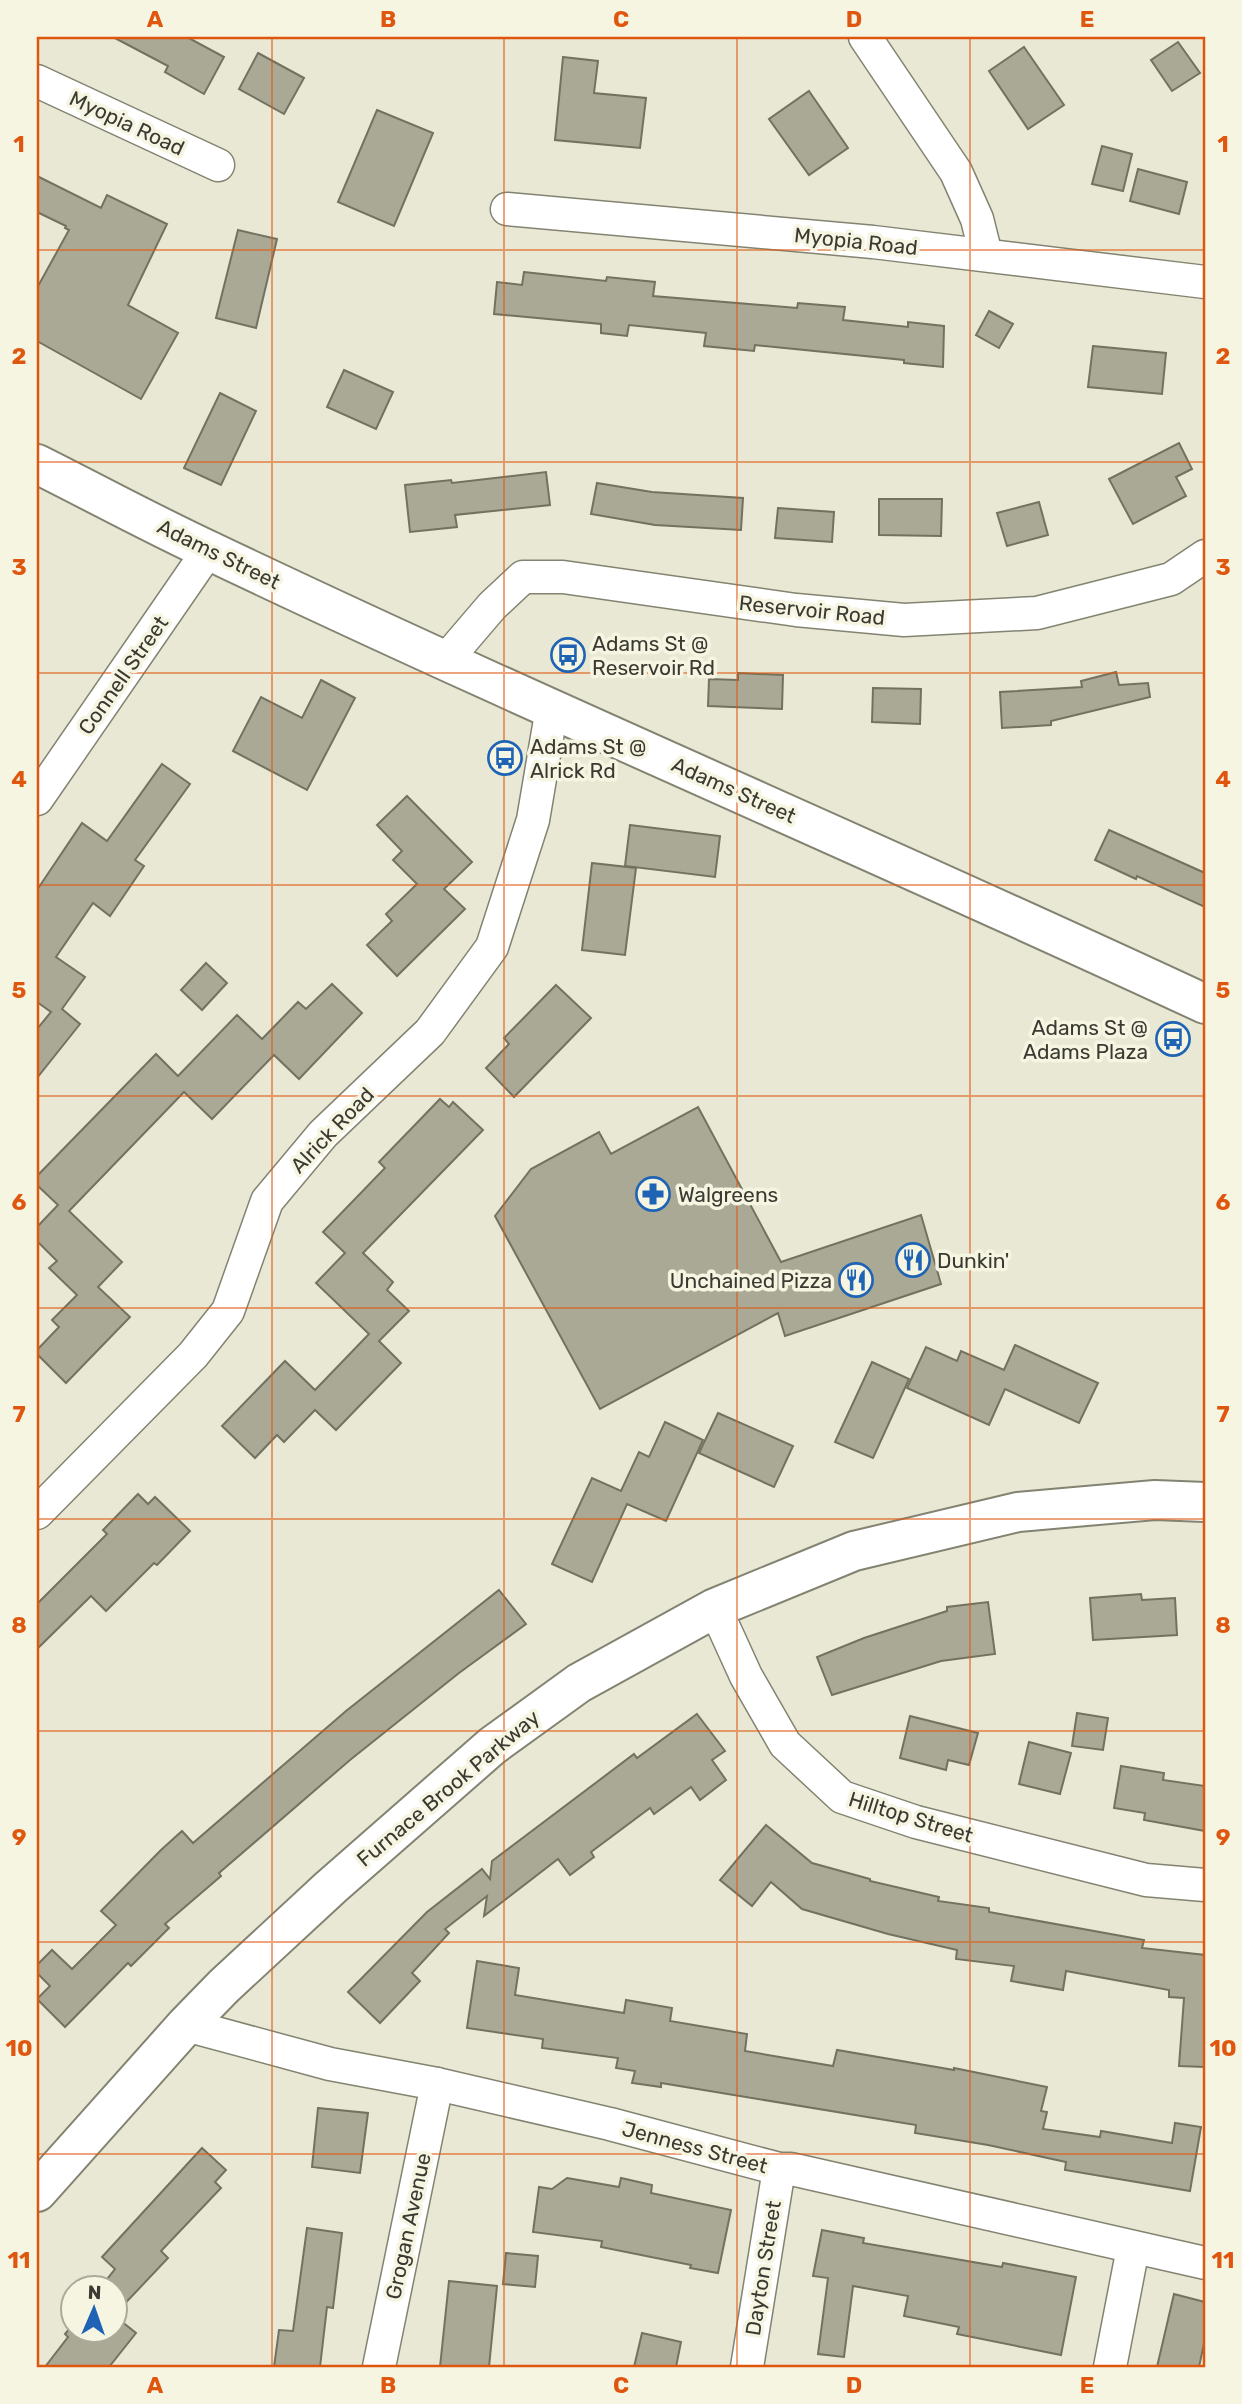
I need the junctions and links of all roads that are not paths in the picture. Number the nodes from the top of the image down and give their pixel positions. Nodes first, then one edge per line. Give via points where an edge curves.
1 (865, 37) edge
2 (37, 81) edge
3 (218, 165) dead end
4 (507, 209) dead end
5 (986, 255) junction
6 (1205, 282) edge
7 (37, 464) edge
8 (208, 551) junction
9 (1205, 556) edge
10 (445, 661) junction
11 (552, 708) junction
12 (37, 799) edge
13 (1205, 1004) edge
14 (1205, 1502) edge
15 (37, 1513) edge
16 (715, 1608) junction
17 (1205, 1885) edge
18 (186, 2025) junction
19 (437, 2084) junction
20 (779, 2169) junction
21 (37, 2192) edge
22 (1133, 2248) junction
23 (1205, 2263) edge
24 (379, 2367) edge
25 (747, 2367) edge
26 (1110, 2367) edge

1 - 5 street via 956,172 977,219
2 - 3 street, Myopia Road
4 - 5 street, Myopia Road
5 - 6 street, Myopia Road
7 - 8 main road, Adams Street
8 - 10 main road, Adams Street
8 - 12 street, Connell Street
9 - 10 street, Reservoir Road via 1171,579 1037,613 904,620 523,577
10 - 11 main road, Adams Street
11 - 13 main road, Adams Street
11 - 15 street, Alrick Road via 533,820 492,947 430,1032 323,1134 267,1202 228,1311 193,1355
14 - 16 main road, Furnace Brook Parkway via 1155,1500 1018,1512 854,1551
16 - 17 street, Hilltop Street via 746,1676 785,1744 842,1797 916,1822 1146,1880
16 - 18 main road, Furnace Brook Parkway via 579,1683 492,1746 331,1887
18 - 19 street, Jenness Street via 330,2064
18 - 21 main road, Furnace Brook Parkway
19 - 20 street, Jenness Street
19 - 24 street, Grogan Avenue
20 - 22 street, Jenness Street
20 - 25 street, Dayton Street
22 - 23 street, Jenness Street
22 - 26 street

